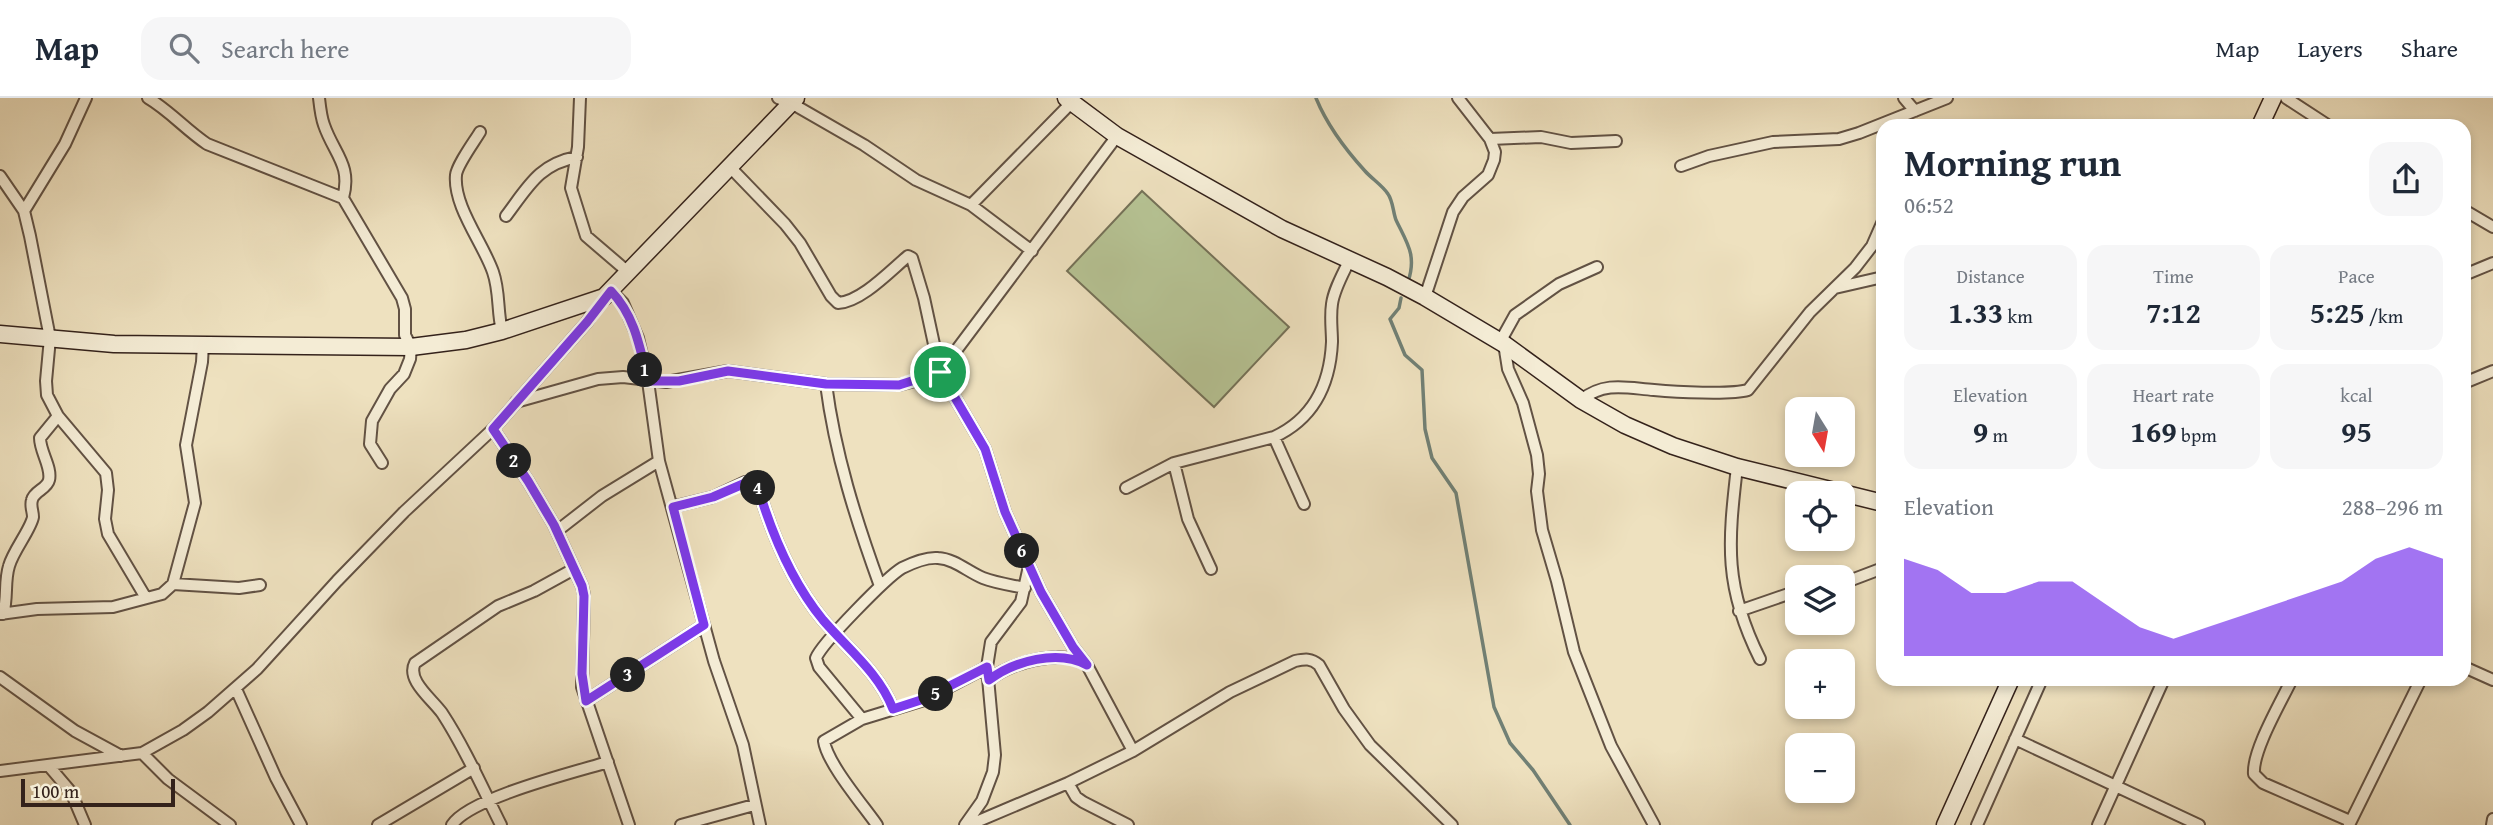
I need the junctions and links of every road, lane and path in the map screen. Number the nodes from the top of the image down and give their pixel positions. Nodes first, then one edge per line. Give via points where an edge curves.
1 (86, 98) edge
2 (148, 98) edge
3 (319, 98) edge
4 (580, 98) edge
5 (1458, 98) edge
6 (1904, 98) edge
7 (1947, 98) edge
8 (2273, 98) edge
9 (2286, 98) edge
10 (1071, 99) edge
11 (788, 100) edge
12 (1913, 112) junction
13 (1894, 119) edge
14 (1910, 119) edge
15 (2263, 119) edge
16 (2318, 119) edge
17 (1876, 126) edge
18 (480, 132) dead end
19 (1117, 136) junction
20 (1490, 139) junction
21 (1616, 141) dead end
22 (577, 157) junction
23 (729, 166) junction
24 (1681, 166) dead end
25 (0, 176) edge
26 (343, 198) junction
27 (971, 205) junction
28 (24, 211) junction
29 (2471, 214) edge
30 (506, 216) dead end
31 (2493, 226) edge
32 (1876, 236) edge
33 (1032, 251) junction
34 (1350, 260) junction
35 (2493, 262) edge
36 (1597, 267) dead end
37 (628, 272) junction
38 (2471, 272) edge
39 (1876, 279) edge
40 (1835, 288) junction
41 (607, 294) junction
42 (1425, 297) junction
43 (502, 331) junction
44 (0, 334) edge
45 (50, 338) junction
46 (1502, 343) junction
47 (203, 344) junction
48 (411, 347) junction
49 (2493, 371) edge
50 (940, 372) junction
51 (2471, 380) edge
52 (648, 381) junction
53 (826, 384) junction
54 (1581, 400) junction
55 (516, 402) junction
56 (58, 416) junction
57 (493, 429) junction
58 (1274, 437) junction
59 (659, 461) junction
60 (382, 463) dead end
61 (1174, 464) junction
62 (1737, 467) junction
63 (1126, 488) dead end
64 (1876, 501) edge
65 (1304, 504) dead end
66 (673, 507) junction
67 (557, 531) junction
68 (1029, 566) junction
69 (574, 569) junction
70 (1211, 569) dead end
71 (1876, 571) edge
72 (1855, 578) edge
73 (173, 584) junction
74 (260, 585) dead end
75 (880, 586) junction
76 (1025, 588) junction
77 (1785, 595) edge
78 (146, 598) junction
79 (1739, 611) junction
80 (1, 614) edge
81 (704, 625) junction
82 (836, 634) junction
83 (1760, 659) dead end
84 (1087, 665) junction
85 (987, 667) junction
86 (2471, 670) edge
87 (0, 677) edge
88 (989, 680) junction
89 (2493, 680) edge
90 (2008, 686) edge
91 (2039, 686) edge
92 (2161, 686) edge
93 (2289, 686) edge
94 (2418, 686) edge
95 (236, 688) junction
96 (586, 701) junction
97 (893, 709) junction
98 (862, 719) junction
99 (2015, 739) junction
100 (1133, 751) junction
101 (142, 752) junction
102 (121, 756) junction
103 (608, 762) junction
104 (48, 765) junction
105 (474, 768) junction
106 (0, 771) edge
107 (1068, 783) junction
108 (2116, 786) junction
109 (489, 801) junction
110 (754, 805) junction
111 (2493, 819) edge
112 (1945, 822) edge
113 (2349, 823) edge
114 (85, 825) edge
115 (230, 825) edge
116 (301, 825) edge
117 (378, 825) edge
118 (452, 825) edge
119 (501, 825) edge
120 (629, 825) edge
121 (681, 825) edge
122 (760, 825) edge
123 (877, 825) edge
124 (967, 825) edge
125 (1128, 825) edge
126 (1452, 825) edge
127 (1654, 825) edge
128 (1977, 825) edge
129 (2098, 825) edge
130 (2199, 825) edge
131 (2492, 825) edge

1 - 28 street via 65,144
2 - 26 street via 207,144
3 - 26 street via 324,127 344,169
4 - 22 street
5 - 20 street
6 - 12 street
7 - 12 street
8 - 15 street
9 - 16 street
10 - 19 street
10 - 27 street
11 - 23 street
11 - 27 street via 916,180
12 - 13 street
12 - 14 street
17 - 24 street via 1839,139 1773,142
18 - 43 street via 456,173 458,196 499,290 497,312
19 - 33 street
19 - 34 street via 1282,229
20 - 21 street
20 - 42 street via 1494,152 1491,169 1453,212
22 - 30 street via 558,161 539,173
22 - 37 street via 571,188 586,236
23 - 37 street
23 - 50 street via 785,223 838,303 847,303 912,258
25 - 28 street
26 - 48 street via 402,299 405,335
27 - 33 street
28 - 45 street
29 - 31 street
32 - 40 street
33 - 50 street
34 - 42 street
34 - 58 street via 1332,300 1330,360 1323,391 1307,414
35 - 38 street
36 - 46 street via 1559,284 1515,315
37 - 41 street
39 - 40 street
40 - 54 street via 1748,390 1618,385
41 - 43 street
41 - 52 street via 623,303
41 - 55 street
42 - 46 street
43 - 48 street
44 - 45 street
45 - 47 street
45 - 56 street via 47,395
46 - 54 street
46 - 127 street via 1537,455 1542,530 1574,652 1611,746
47 - 48 street
47 - 73 street via 186,445 195,503
48 - 60 street via 404,374 372,421 370,444
49 - 51 street
50 - 53 street via 899,385
50 - 68 street via 985,449
52 - 53 street via 679,381 728,371
52 - 55 street via 598,379
52 - 59 street
53 - 75 street via 853,513
54 - 62 street via 1645,435
55 - 57 street
56 - 78 street via 106,473 105,526
56 - 80 street via 40,438 50,477 32,500 33,517 9,565 7,602
57 - 67 street
57 - 95 street via 404,512
58 - 61 street
58 - 65 street
59 - 66 street
59 - 67 street via 601,496
61 - 63 street
61 - 70 street via 1188,519
62 - 64 street
62 - 79 street via 1730,560
66 - 81 street
66 - 82 street via 713,497 745,482 757,484 771,529 797,581
67 - 69 street
68 - 76 street
68 - 84 street
69 - 96 street via 584,596
69 - 105 street via 498,606 412,668 413,677 442,713
71 - 72 street
73 - 74 street
73 - 78 street via 162,594
75 - 76 street via 903,568 936,558 984,578
75 - 82 street
76 - 85 street via 1014,615 991,642
77 - 79 street
78 - 80 street via 113,607
79 - 83 street
81 - 96 street
81 - 110 street via 743,745
82 - 97 street via 880,682
82 - 98 street via 818,654 817,663
84 - 88 street via 1071,658 1031,661
84 - 100 street
85 - 88 street
85 - 97 street via 924,699
86 - 89 street
87 - 102 street via 75,731
88 - 124 street via 993,772
90 - 112 street
91 - 99 street
92 - 108 street
93 - 113 street via 2258,751 2254,774 2263,783
94 - 113 street
95 - 101 street via 183,730
95 - 116 street
96 - 103 street
97 - 98 street
98 - 123 street via 827,738 824,745
99 - 108 street
99 - 128 street
100 - 107 street
100 - 126 street via 1256,678 1295,661 1313,660 1370,745
101 - 102 street
101 - 115 street via 168,779
102 - 104 street
103 - 109 street
103 - 120 street
104 - 106 street
104 - 114 street via 71,793
105 - 109 street
105 - 117 street
107 - 124 street
107 - 125 street via 1083,802
108 - 129 street
108 - 130 street
109 - 118 street via 464,812
109 - 119 street
110 - 121 street
110 - 122 street
111 - 131 street

